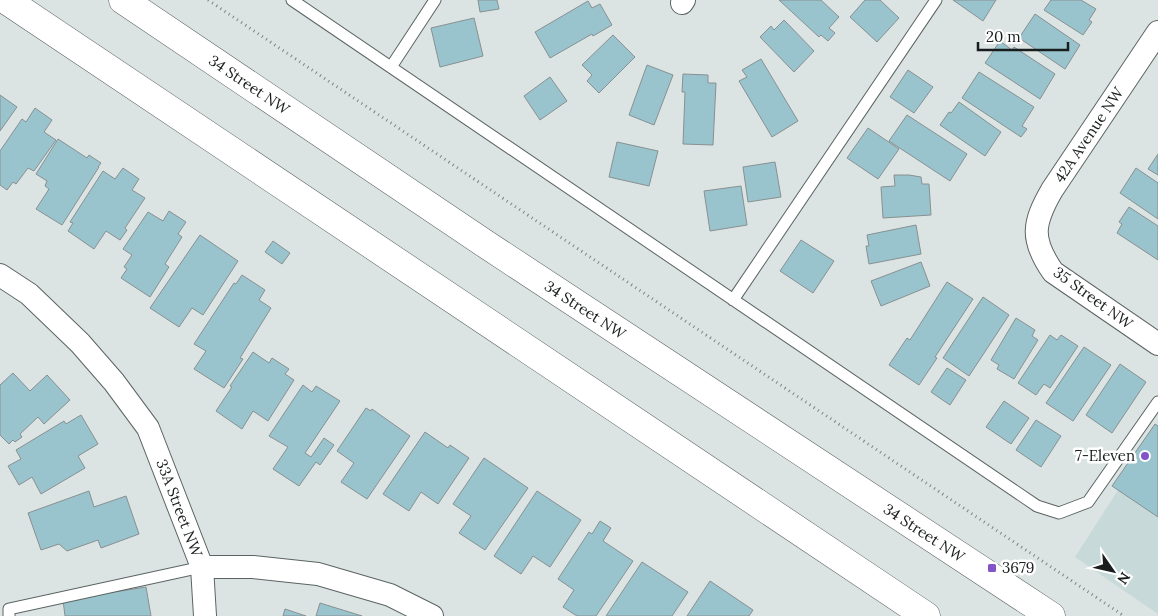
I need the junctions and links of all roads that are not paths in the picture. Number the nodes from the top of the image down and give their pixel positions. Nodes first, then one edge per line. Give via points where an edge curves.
1 (6, 0) edge
2 (123, 0) edge
3 (292, 0) edge
4 (435, 0) edge
5 (936, 0) edge
6 (1158, 32) edge
7 (391, 67) junction
8 (1038, 245) joint
9 (0, 275) edge
10 (733, 300) junction
11 (1158, 344) edge
12 (1158, 402) edge
13 (202, 567) junction
14 (9, 616) edge
15 (205, 616) edge
16 (432, 616) edge
17 (926, 616) edge
18 (1051, 616) edge

1 - 17 main road
2 - 18 main road, 34 Street NW via 490,247
3 - 7 lane
4 - 7 lane
5 - 10 lane
6 - 8 street, 42A Avenue NW via 1040,211
7 - 10 lane
8 - 11 street, 35 Street NW via 1053,272
9 - 13 street, 33A Street NW via 29,294 80,343 148,428
10 - 12 lane via 1037,506 1059,513 1088,502
13 - 14 lane via 9,610
13 - 15 street
13 - 16 street, 33A Street NW via 253,567 318,574 390,595

